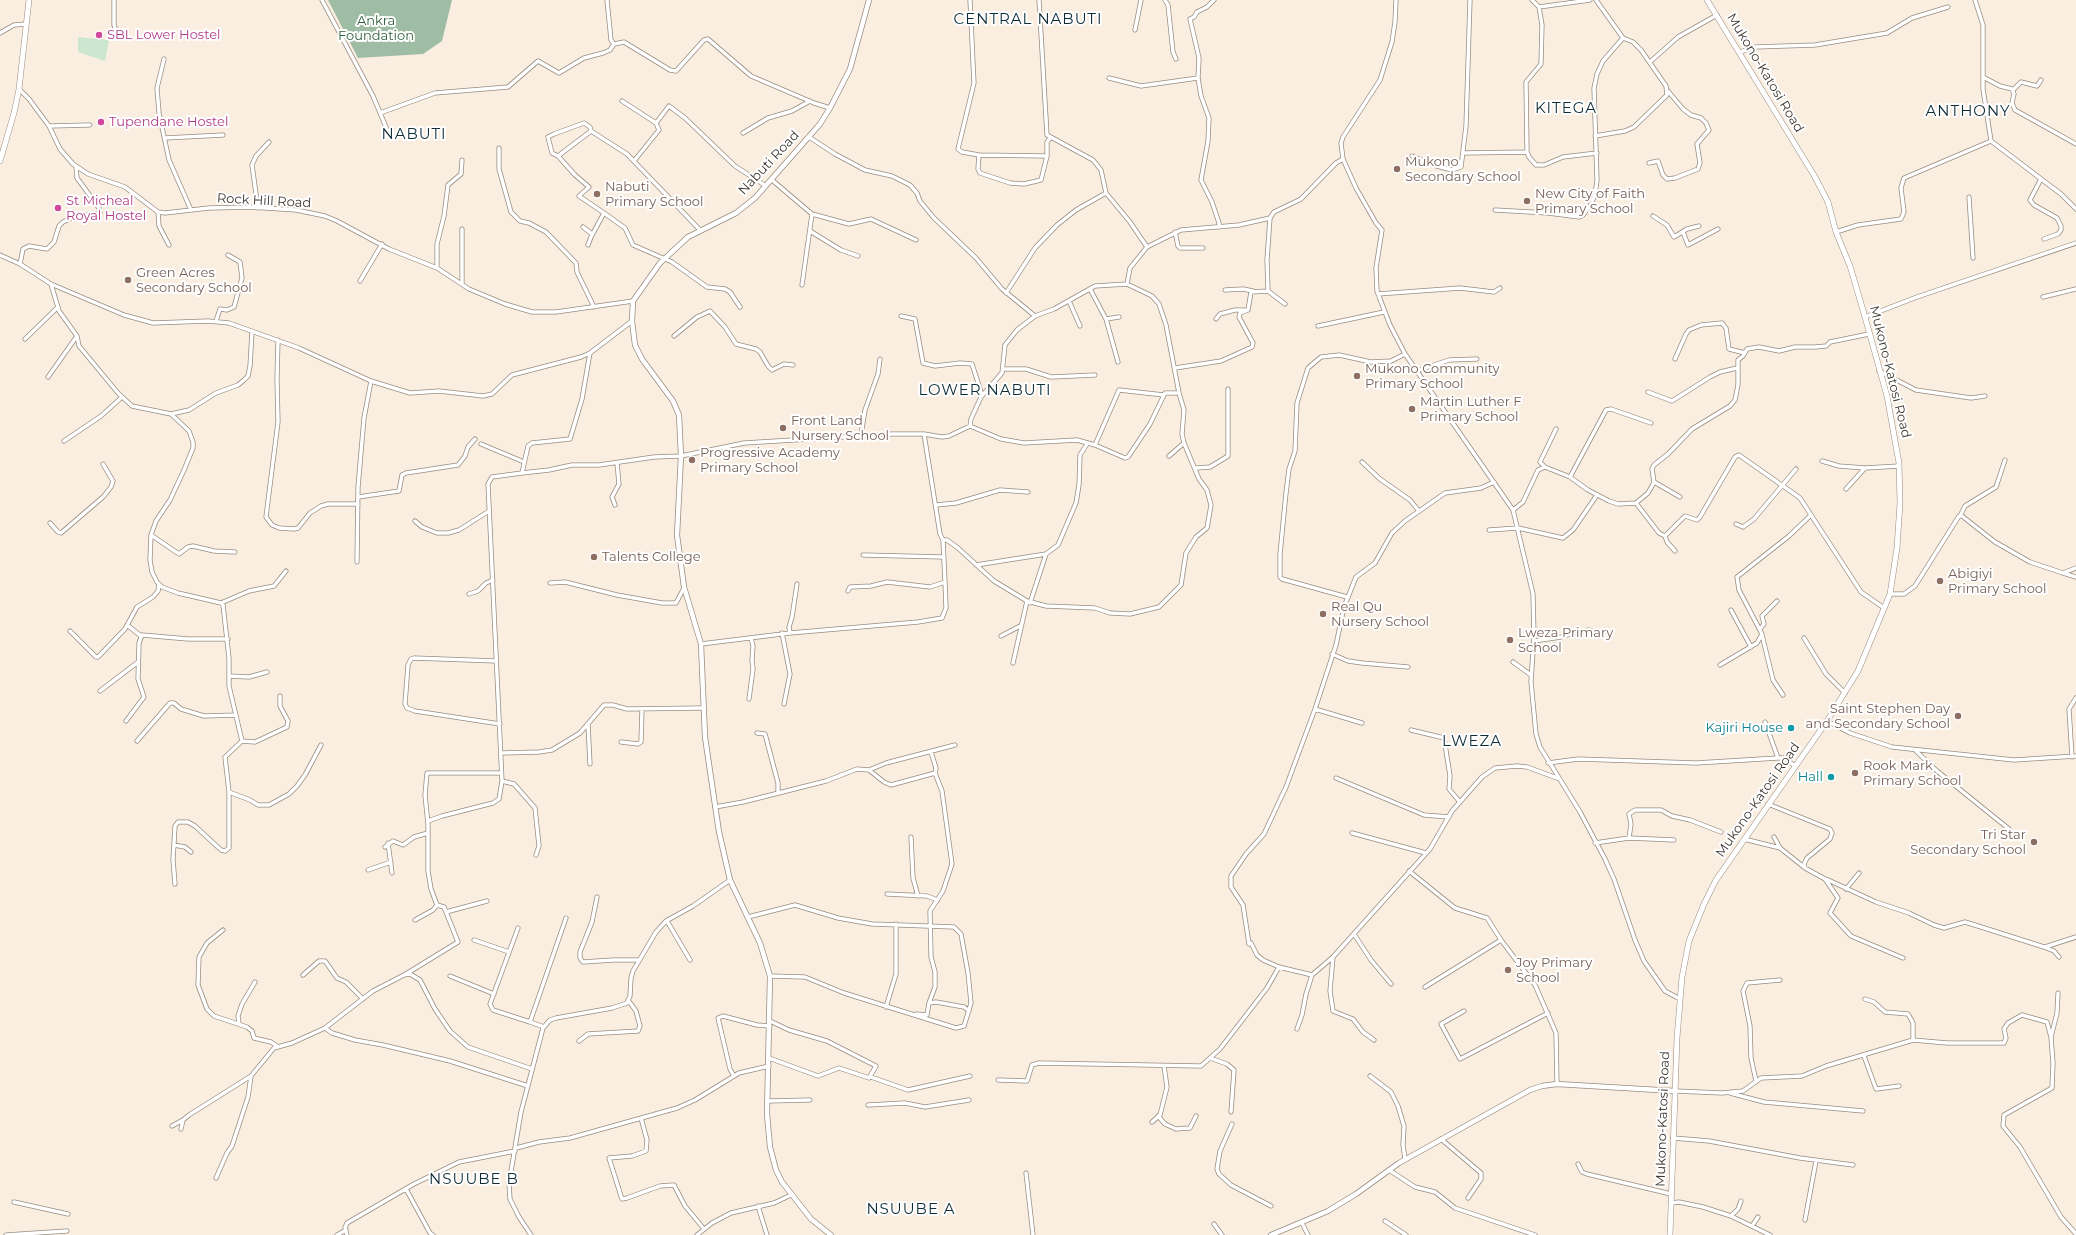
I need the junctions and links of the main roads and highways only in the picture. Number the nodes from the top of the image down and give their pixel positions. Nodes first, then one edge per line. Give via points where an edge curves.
1 (29, 0) edge
2 (1707, 0) edge
3 (0, 161) edge
4 (1670, 1235) edge

1 - 3 main road via 14,113
2 - 4 main road, Mukono-Katosi Road via 1828,202 1870,334 1892,421 1899,466 1900,522 1890,594 1864,657 1827,721 1716,880 1697,920 1684,963 1680,999

